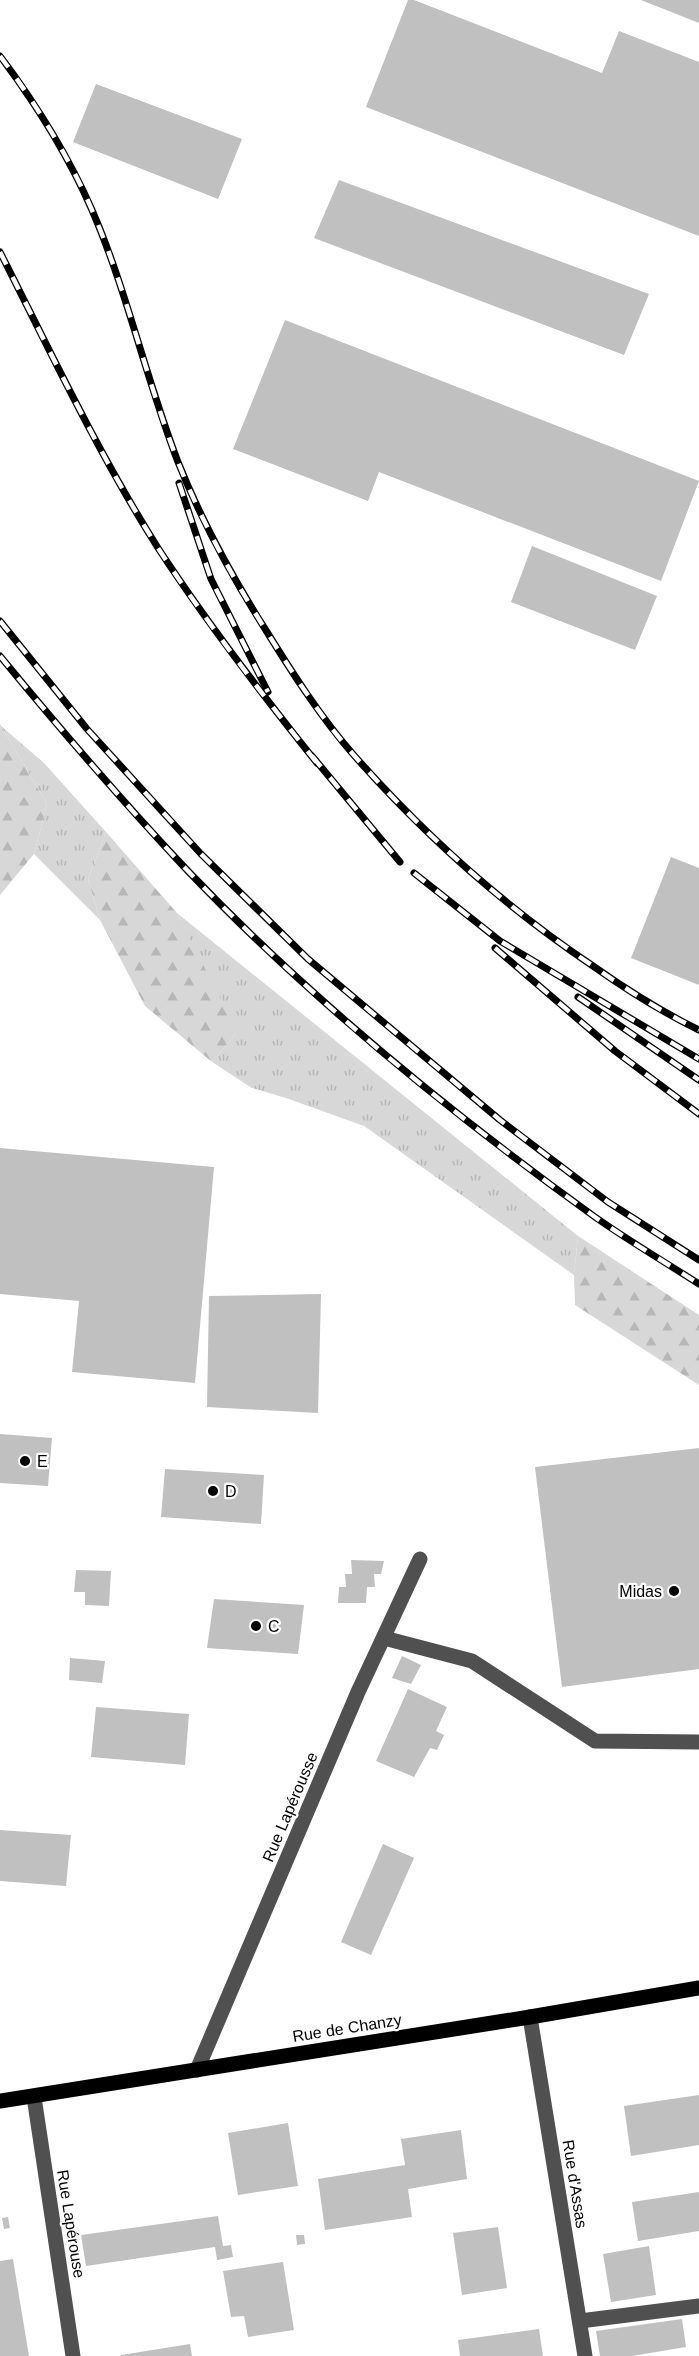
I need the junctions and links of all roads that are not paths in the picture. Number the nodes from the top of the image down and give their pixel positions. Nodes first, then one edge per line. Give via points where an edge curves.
1 (420, 1559) dead end
2 (384, 1638) junction
3 (699, 1742) edge
4 (699, 1988) edge
5 (530, 2018) junction
6 (197, 2070) junction
7 (34, 2097) junction
8 (0, 2101) edge
9 (699, 2306) edge
10 (580, 2321) junction
11 (74, 2356) edge
12 (585, 2356) edge

1 - 2 street, Rue Lapérousse
2 - 3 street via 472,1661 595,1742
2 - 6 street, Rue Lapérousse
4 - 5 main road, Rue de Chanzy
5 - 6 main road, Rue de Chanzy
5 - 10 street, Rue d'Assas
6 - 7 main road, Rue de Chanzy
7 - 8 main road, Rue de Chanzy
7 - 11 street, Rue Lapérouse
9 - 10 street
10 - 12 street, Rue d'Assas

